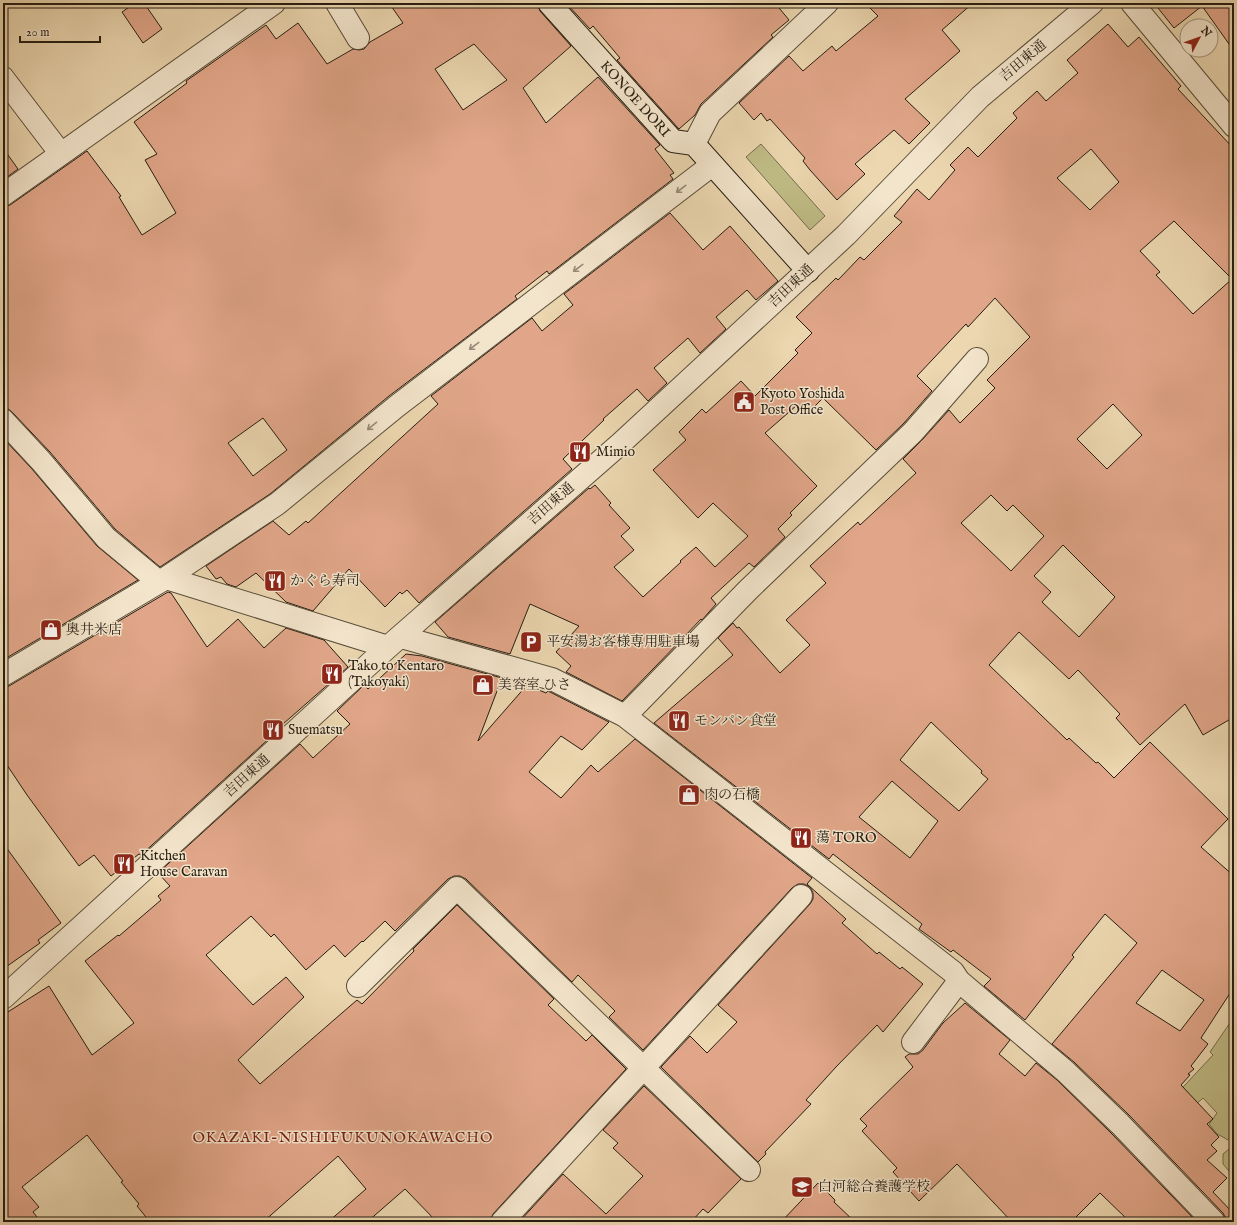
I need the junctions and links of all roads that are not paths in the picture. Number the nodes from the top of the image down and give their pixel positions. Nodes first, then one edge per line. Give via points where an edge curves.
1 (274, 3) edge
2 (336, 3) edge
3 (549, 3) edge
4 (827, 3) edge
5 (1092, 3) edge
6 (1132, 3) edge
7 (358, 38) dead end
8 (3, 78) edge
9 (1234, 126) edge
10 (694, 144) junction
11 (61, 154) junction
12 (712, 165) junction
13 (3, 195) edge
14 (808, 271) junction
15 (977, 359) dead end
16 (3, 420) edge
17 (163, 580) junction
18 (394, 642) junction
19 (3, 675) edge
20 (625, 716) junction
21 (801, 896) dead end
22 (959, 981) junction
23 (358, 986) dead end
24 (3, 998) edge
25 (913, 1042) dead end
26 (644, 1068) junction
27 (749, 1170) dead end
28 (502, 1222) edge
29 (1214, 1222) edge

1 - 11 street
2 - 7 street
3 - 10 street, KONOE DORI via 673,141
4 - 10 street via 710,113
5 - 14 street, 吉田東通 via 980,96
6 - 9 street
8 - 11 street
10 - 12 street
11 - 13 street
12 - 14 street
12 -> 17 street via 397,406 276,504
14 - 18 street, 吉田東通 via 620,444
15 - 20 street via 913,432 748,590
16 - 17 street via 106,538
17 - 18 street
17 - 19 street
18 - 20 street via 552,679
18 - 24 street, 吉田東通
20 - 22 street via 953,972
21 - 26 street
22 - 25 street
22 - 29 street via 1065,1071
23 - 26 street via 457,888
26 - 27 street
26 - 28 street

